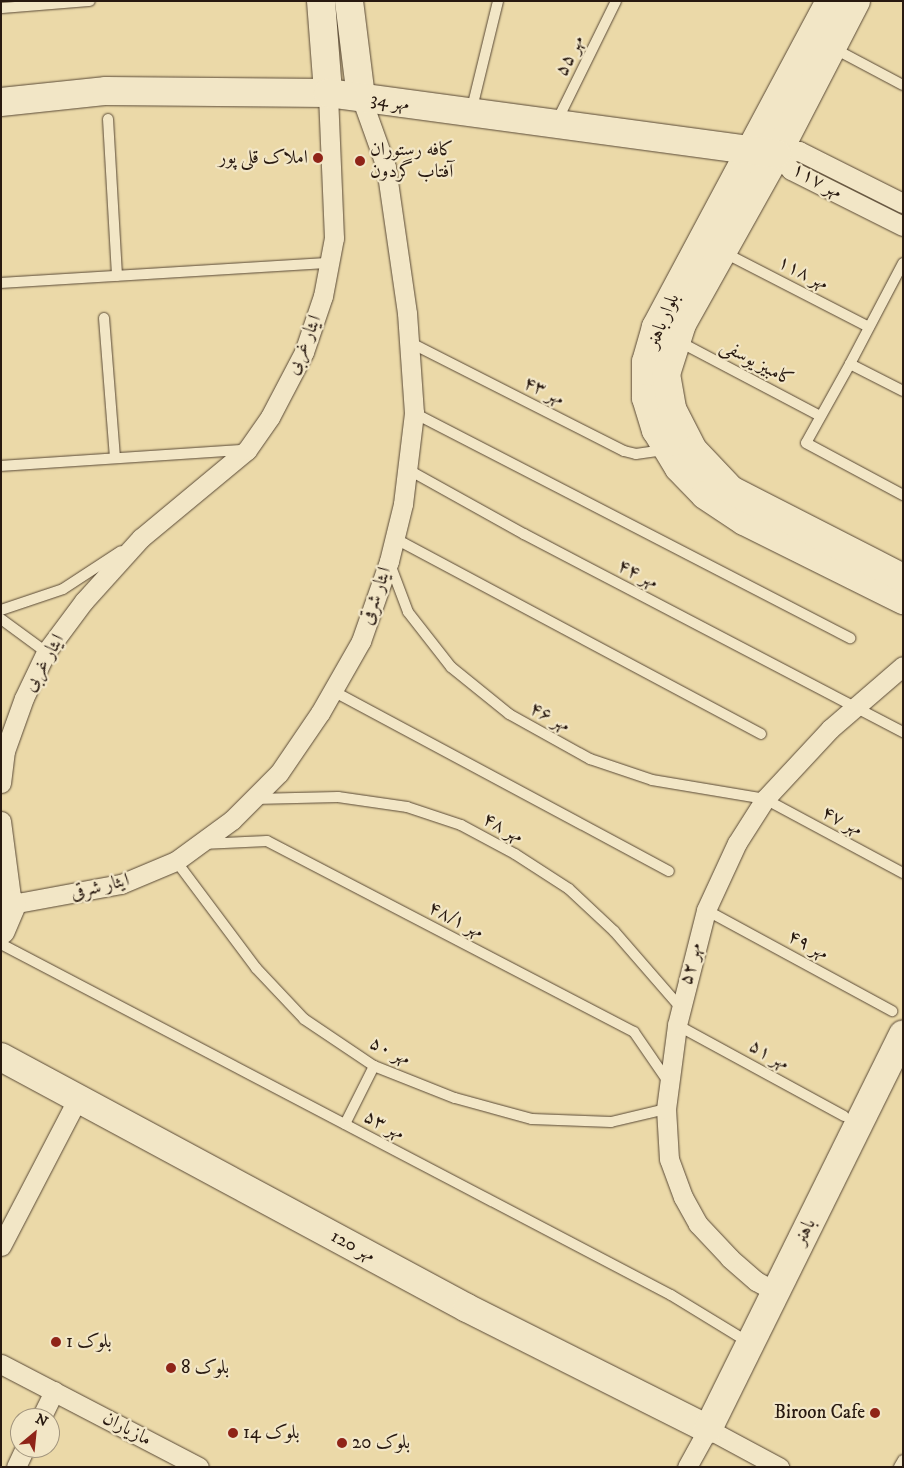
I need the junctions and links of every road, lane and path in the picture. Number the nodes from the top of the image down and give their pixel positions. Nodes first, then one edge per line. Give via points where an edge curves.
1 (90, 1) edge
2 (321, 1) edge
3 (349, 1) edge
4 (498, 1) edge
5 (616, 1) edge
6 (830, 1) edge
7 (856, 1) edge
8 (1, 8) edge
9 (832, 48) junction
10 (903, 84) edge
11 (328, 93) junction
12 (361, 97) junction
13 (1, 102) edge
14 (471, 114) junction
15 (108, 119) dead end
16 (555, 126) junction
17 (749, 152) junction
18 (777, 154) junction
19 (903, 203) edge
20 (903, 226) edge
21 (721, 251) junction
22 (903, 263) edge
23 (330, 264) junction
24 (117, 276) junction
25 (1, 284) edge
26 (104, 318) dead end
27 (869, 326) junction
28 (676, 340) junction
29 (409, 342) junction
30 (850, 364) junction
31 (903, 392) edge
32 (414, 413) junction
33 (820, 416) junction
34 (247, 450) junction
35 (668, 450) junction
36 (115, 458) junction
37 (1, 466) edge
38 (407, 469) junction
39 (903, 495) edge
40 (141, 538) junction
41 (394, 538) junction
42 (389, 561) junction
43 (903, 578) edge
44 (903, 600) edge
45 (1, 610) edge
46 (1, 619) edge
47 (850, 638) dead end
48 (46, 652) junction
49 (903, 666) edge
50 (332, 691) junction
51 (854, 706) junction
52 (903, 732) edge
53 (761, 734) dead end
54 (1, 783) edge
55 (253, 799) junction
56 (765, 799) junction
57 (1, 821) edge
58 (2, 840) edge
59 (199, 844) junction
60 (176, 861) junction
61 (669, 871) dead end
62 (903, 873) edge
63 (12, 904) junction
64 (706, 910) junction
65 (1, 930) edge
66 (1, 944) edge
67 (892, 1010) dead end
68 (679, 1017) junction
69 (903, 1035) edge
70 (1, 1057) edge
71 (374, 1066) junction
72 (669, 1084) junction
73 (78, 1098) junction
74 (666, 1109) junction
75 (844, 1116) dead end
76 (345, 1124) junction
77 (1, 1246) edge
78 (776, 1292) junction
79 (748, 1342) junction
80 (1, 1364) edge
81 (54, 1391) junction
82 (46, 1408) edge
83 (708, 1429) junction
84 (199, 1467) edge
85 (687, 1467) edge
86 (779, 1467) edge

1 - 8 lane
2 - 11 street
3 - 12 street
4 - 14 lane
5 - 16 lane, مهر ۵۵
6 - 17 street, بلوار باهنر
7 - 9 street, بلوار باهنر
9 - 10 lane
9 - 18 street, بلوار باهنر
11 - 12 street, مهر 34
11 - 13 street, مهر 34 via 106,90
11 - 23 street, ایثار غربی via 334,238
12 - 14 street, مهر 34
12 - 29 street, ایثار شرقی via 386,167
14 - 16 street, مهر 34
15 - 24 lane
16 - 17 street, مهر 34
17 - 18 street, مهر 34
17 - 35 street, بلوار باهنر via 653,336 646,362 646,398 656,430
18 - 19 street, مهر ۱۱۷ via 799,151
18 - 20 street, مهر ۱۱۷ via 791,170
18 - 21 street, بلوار باهنر
21 - 27 lane, مهر ۱۱۸
21 - 28 street, بلوار باهنر
22 - 27 lane
23 - 24 lane
23 - 34 street, ایثار غربی via 304,352 270,417
24 - 25 lane
26 - 36 lane
27 - 30 lane
28 - 33 lane, کامبیز یوسفی
28 - 43 street, بلوار باهنر via 666,374 672,409 693,450 731,490
29 - 32 street, ایثار شرقی
29 - 35 lane, مهر ۴۳ via 624,451 636,454
30 - 31 lane
30 - 33 lane
32 - 38 street, ایثار شرقی
32 - 47 lane
33 - 39 lane via 806,443
34 - 36 lane
34 - 40 street, ایثار غربی
35 - 44 street, بلوار باهنر via 679,468 705,495 744,521
36 - 37 lane
38 - 41 street, ایثار شرقی
38 - 51 lane, مهر ۴۴ via 524,534
40 - 45 lane, ایثار غربی via 63,589
40 - 48 street, ایثار غربی via 84,601
41 - 42 street, ایثار شرقی
41 - 53 lane
42 - 50 street, ایثار شرقی via 361,641
42 - 56 lane, مهر ۴۶ via 408,612 451,667 509,714 590,760 652,780
46 - 48 lane
48 - 54 street, ایثار غربی via 24,698 5,751
49 - 51 street, مهر ۵۲
50 - 55 street, ایثار شرقی via 280,773
50 - 61 lane
51 - 52 lane, مهر ۴۴
51 - 56 street, مهر ۵۲
55 - 59 street, ایثار شرقی via 232,820
55 - 68 lane, مهر ۴۸ via 338,797 407,806 461,825 515,854 569,890 614,931
56 - 62 lane, مهر ۴۷
56 - 64 street, مهر ۵۲ via 737,843
57 - 58 street
58 - 63 street
59 - 60 street, ایثار شرقی
59 - 72 lane, مهر ۴۸/۱ via 267,841 634,1032
60 - 63 street, ایثار شرقی via 121,884
60 - 71 lane, مهر ۵۰ via 256,968 304,1019
63 - 65 street
64 - 67 lane, مهر ۴۹
64 - 68 street, مهر ۵۲
66 - 76 lane, مهر ۵۳
68 - 72 street, مهر ۵۲
68 - 75 lane, مهر ۵۱
69 - 78 street, باهنر
70 - 73 street, مهر 120
71 - 74 lane, مهر ۵۰ via 455,1098 532,1120 612,1122
71 - 76 lane
72 - 74 street, مهر ۵۲
73 - 77 street
73 - 83 street, مهر 120 via 467,1308
74 - 78 street, مهر ۵۲ via 670,1159 683,1197 698,1224 756,1281
76 - 79 lane, مهر ۵۳ via 671,1295
78 - 79 street, باهنر
79 - 83 street, باهنر
80 - 81 street, مازیاران
81 - 82 street
81 - 84 street, مازیاران
83 - 85 street
83 - 86 street

